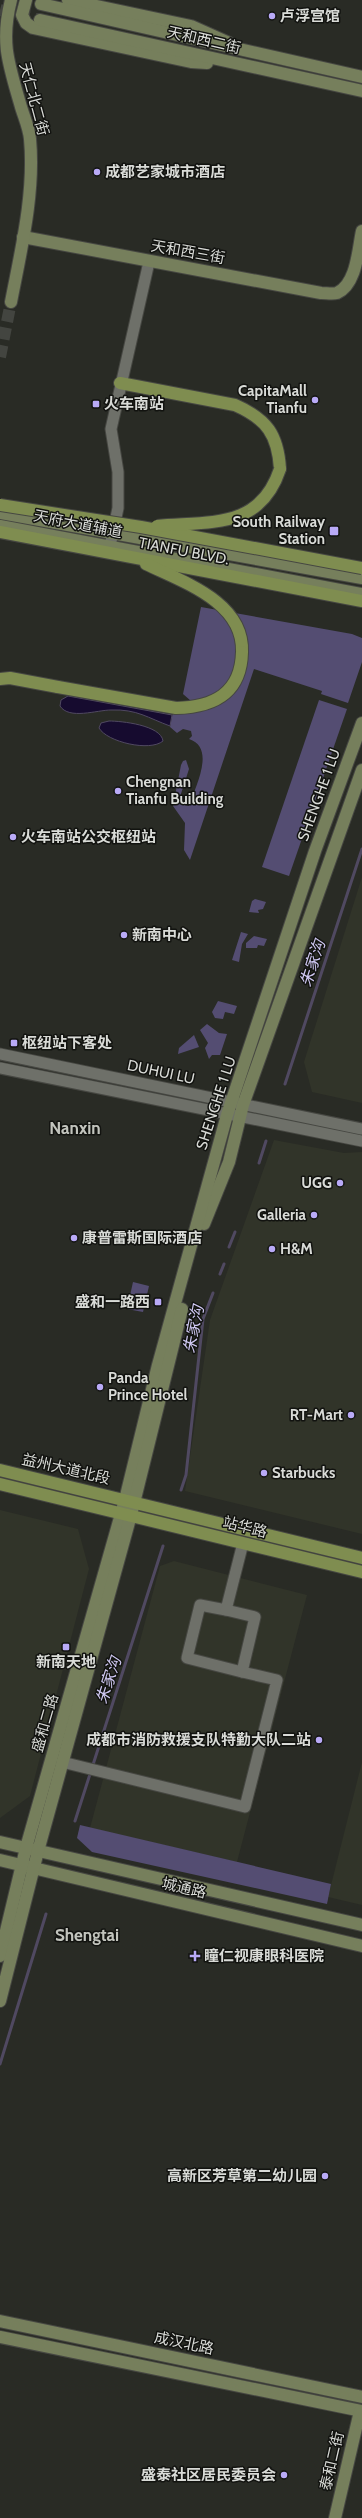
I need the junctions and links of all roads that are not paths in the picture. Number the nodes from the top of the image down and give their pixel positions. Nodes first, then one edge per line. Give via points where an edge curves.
1 (11, 0) edge
2 (26, 0) edge
3 (68, 0) edge
4 (41, 4) dead end
5 (40, 20) tunnel mouth
6 (253, 54) junction
7 (248, 66) junction
8 (362, 77) edge
9 (362, 91) edge
10 (362, 231) edge
11 (23, 237) junction
12 (149, 262) junction
13 (11, 302) tunnel mouth
14 (120, 383) junction
15 (0, 505) edge
16 (0, 512) edge
17 (0, 526) edge
18 (141, 527) junction
19 (0, 532) edge
20 (112, 532) junction
21 (110, 546) junction
22 (132, 558) junction
23 (362, 568) edge
24 (362, 578) edge
25 (362, 594) edge
26 (362, 601) edge
27 (0, 679) edge
28 (362, 723) edge
29 (362, 770) edge
30 (0, 1054) edge
31 (0, 1068) edge
32 (237, 1103) junction
33 (227, 1115) junction
34 (239, 1118) junction
35 (362, 1129) edge
36 (362, 1141) edge
37 (0, 1470) edge
38 (0, 1484) edge
39 (130, 1501) junction
40 (126, 1514) junction
41 (243, 1543) junction
42 (362, 1558) edge
43 (362, 1572) edge
44 (226, 1610) junction
45 (242, 1672) junction
46 (62, 1762) junction
47 (0, 1842) edge
48 (32, 1849) junction
49 (0, 1860) edge
50 (28, 1867) junction
51 (362, 1925) edge
52 (362, 1946) edge
53 (0, 1956) edge
54 (0, 2001) edge
55 (0, 2321) edge
56 (0, 2337) edge
57 (362, 2397) edge
58 (361, 2411) edge
59 (335, 2518) edge

1 - 11 main road, 天仁北二街 via 5,22 5,49 30,145
2 - 7 main road via 22,15 26,23 33,28 191,62
3 - 6 main road via 191,26
4 - 6 main road, 天和西二街
5 - 7 main road, 天和西二街
6 - 8 main road, 天和西二街
7 - 9 main road, 天和西二街
10 - 12 main road, 天和西三街 via 355,267 346,286 336,293 321,293
11 - 12 main road, 天和西三街
11 - 13 main road, 天仁北二街
12 - 14 street
14 - 18 main road, bridge via 235,405 263,421 271,432 278,450 280,469 274,486 264,500 249,513 232,520
14 - 20 street via 111,429 118,472 118,508
15 - 18 main road, TIANFU BLVD., bridge
16 - 20 main road, 天府大道辅道
17 - 21 main road, 天府大道辅道
18 - 23 main road, TIANFU BLVD., bridge
19 - 22 main road, TIANFU BLVD.
20 - 21 street
20 - 24 main road, 天府大道辅道
21 - 25 main road, 天府大道辅道
22 - 26 main road, TIANFU BLVD.
22 - 27 main road, bridge via 199,591 225,610 234,621 243,646 240,672 229,691 211,703 192,708 176,708 10,678
28 - 32 main road, SHENGHE 1 LU via 315,851 250,1053
29 - 32 main road, SHENGHE 1 LU
30 - 32 street, DUHUI LU
31 - 33 street, DUHUI LU
32 - 33 main road, SHENGHE 1 LU
32 - 34 main road, SHENGHE 1 LU
32 - 35 street, DUHUI LU
33 - 34 street, DUHUI LU
33 - 39 main road, SHENGHE 1 LU via 158,1365
34 - 36 street, DUHUI LU
34 - 39 main road, SHENGHE 1 LU via 229,1162 197,1248
37 - 39 main road, 益州大道北段
38 - 40 main road, 益州大道北段
39 - 40 main road
39 - 42 main road, 站华路
40 - 41 main road, 站华路
40 - 46 main road
40 - 48 main road, 盛和二路
41 - 43 main road, 站华路
41 - 44 street
44 - 45 street via 255,1617
44 - 45 street via 200,1605 187,1658
45 - 46 street via 277,1680 245,1807
46 - 48 main road
47 - 48 main road, 城通路
48 - 50 main road
48 - 51 main road, 城通路
49 - 50 main road, 城通路
50 - 52 main road, 城通路
50 - 53 main road
50 - 54 main road
55 - 57 main road, 成汉北路
56 - 58 main road, 成汉北路
58 - 59 main road, 泰和二街

